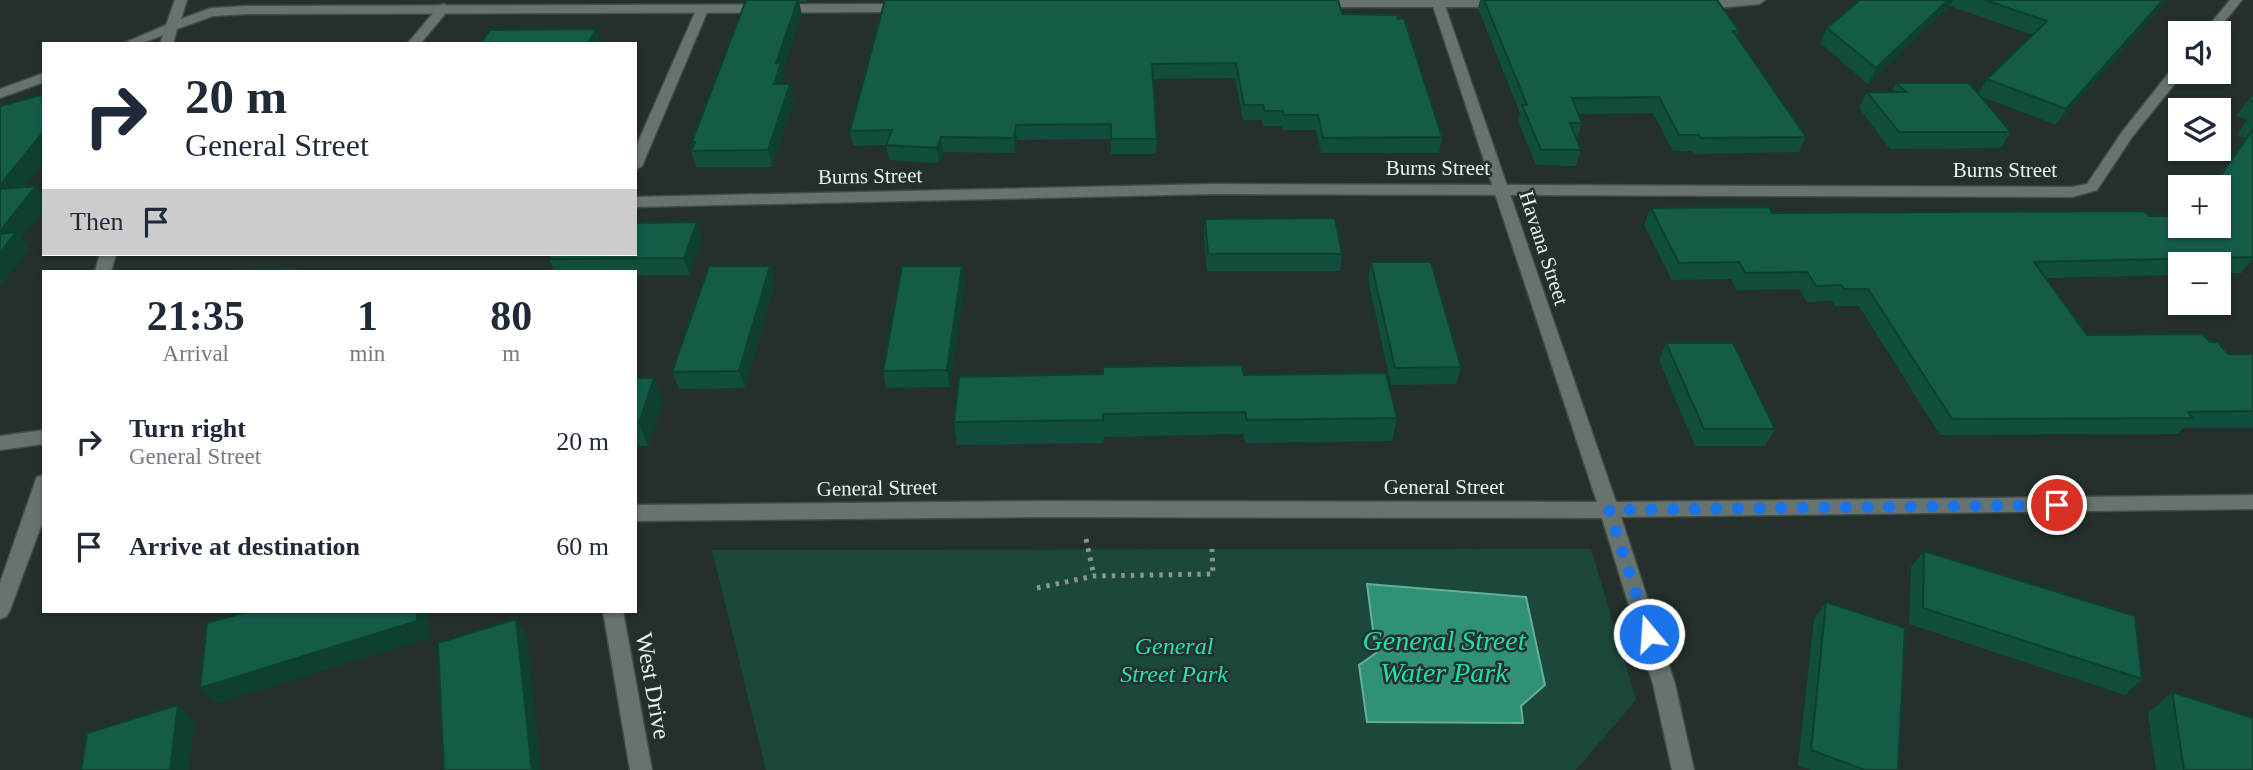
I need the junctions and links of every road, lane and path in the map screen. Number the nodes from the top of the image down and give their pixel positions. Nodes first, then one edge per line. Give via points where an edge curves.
1 (181, 0) edge
2 (1759, 0) edge
3 (2236, 0) edge
4 (1438, 1) edge
5 (1299, 3) edge
6 (1520, 3) edge
7 (1685, 6) edge
8 (444, 8) junction
9 (924, 8) edge
10 (702, 10) junction
11 (2219, 21) edge
12 (171, 25) junction
13 (133, 42) edge
14 (167, 42) edge
15 (415, 42) edge
16 (42, 78) edge
17 (2168, 83) edge
18 (0, 94) edge
19 (637, 161) edge
20 (1502, 189) junction
21 (637, 202) edge
22 (42, 437) edge
23 (0, 443) edge
24 (42, 496) edge
25 (2253, 502) edge
26 (1609, 510) junction
27 (637, 513) edge
28 (39, 518) edge
29 (1212, 549) dead end
30 (1037, 588) dead end
31 (0, 610) edge
32 (613, 613) edge
33 (641, 770) edge
34 (1683, 770) edge

1 - 12 street
2 - 7 street
3 - 11 street
4 - 5 street
4 - 6 street
4 - 20 street, Havana Street
8 - 10 street
8 - 12 street via 211,12
8 - 15 street
9 - 10 street
10 - 19 street
12 - 13 street
12 - 14 street
16 - 18 street
17 - 20 street, Burns Street via 2091,187 2072,192
20 - 21 street, Burns Street via 1213,189
20 - 26 street, Havana Street
22 - 23 street
24 - 28 street
25 - 26 street, General Street
26 - 27 street, General Street
26 - 34 street, Havana Street via 1664,684
28 - 31 street
29 - 30 path via 1213,574 1094,576
32 - 33 street, West Drive

